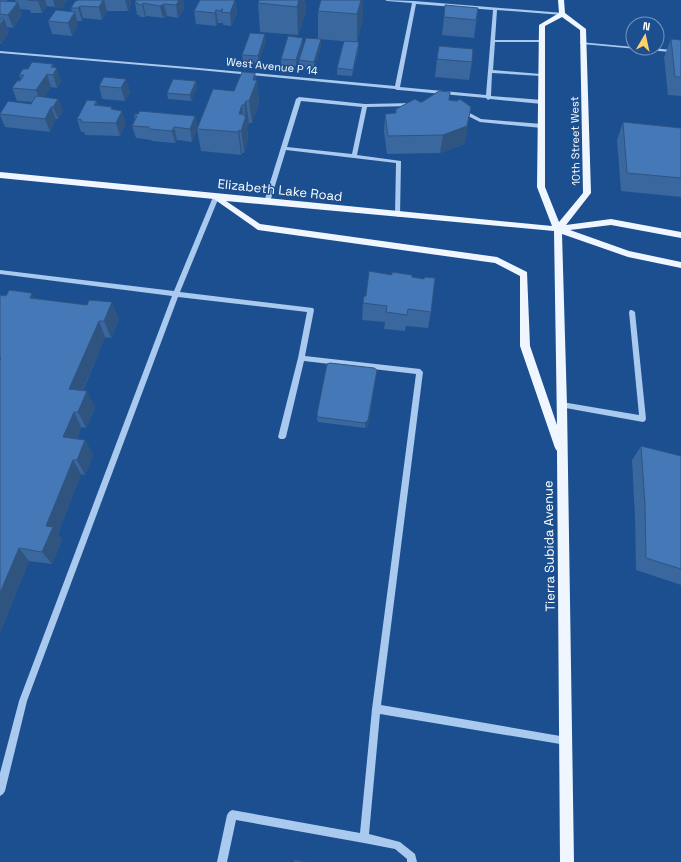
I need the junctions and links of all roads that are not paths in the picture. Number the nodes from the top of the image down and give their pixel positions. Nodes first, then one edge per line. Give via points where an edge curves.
1 (387, 0) edge
2 (561, 0) edge
3 (414, 2) junction
4 (495, 9) junction
5 (562, 14) junction
6 (493, 41) junction
7 (541, 41) junction
8 (582, 43) junction
9 (625, 47) edge
10 (665, 51) edge
11 (0, 52) edge
12 (681, 52) edge
13 (491, 71) junction
14 (541, 75) junction
15 (397, 89) junction
16 (488, 98) junction
17 (542, 102) junction
18 (418, 104) edge
19 (364, 106) junction
20 (455, 108) edge
21 (542, 126) junction
22 (283, 148) junction
23 (354, 156) junction
24 (0, 175) edge
25 (216, 197) junction
26 (267, 202) junction
27 (398, 215) junction
28 (558, 229) junction
29 (681, 235) edge
30 (681, 265) edge
31 (0, 272) edge
32 (176, 294) junction
33 (632, 312) dead end
34 (301, 358) junction
35 (562, 405) junction
36 (282, 437) dead end
37 (563, 456) junction
38 (376, 709) junction
39 (566, 740) junction
40 (0, 791) edge
41 (364, 838) junction
42 (222, 862) edge
43 (412, 862) edge
44 (567, 862) edge

1 - 3 street
2 - 5 main road
3 - 4 street
3 - 15 street
4 - 5 street
4 - 6 street
5 - 7 main road via 542,25
5 - 8 main road, 10th Street West via 583,29
6 - 7 street
6 - 13 street
7 - 14 main road
8 - 9 street
8 - 28 main road, 10th Street West via 587,193
10 - 12 street
11 - 15 street, West Avenue P 14
13 - 14 street
13 - 16 street
14 - 17 main road
15 - 16 street, West Avenue P 14
16 - 17 street, West Avenue P 14
17 - 21 main road
18 - 19 street
19 - 22 street via 299,99
19 - 23 street
20 - 21 street via 480,120
21 - 28 main road via 541,187
22 - 23 street
22 - 26 street
23 - 27 street via 400,162
24 - 25 main road, Elizabeth Lake Road
25 - 26 main road, Elizabeth Lake Road
25 - 32 street
25 - 37 main road via 258,227 497,260 524,274 525,346
26 - 27 main road, Elizabeth Lake Road
27 - 28 main road, Elizabeth Lake Road
28 - 29 main road via 611,222
28 - 30 main road via 628,254
28 - 35 main road, Tierra Subida Avenue
31 - 32 street
32 - 34 street via 311,310
32 - 40 street via 22,700
33 - 35 street via 643,419
34 - 36 street
34 - 38 street via 420,372
35 - 37 main road, Tierra Subida Avenue
37 - 39 main road, Tierra Subida Avenue
38 - 39 street
38 - 41 street
39 - 44 main road, Tierra Subida Avenue
41 - 42 street via 232,815
41 - 43 street via 397,845 412,857

